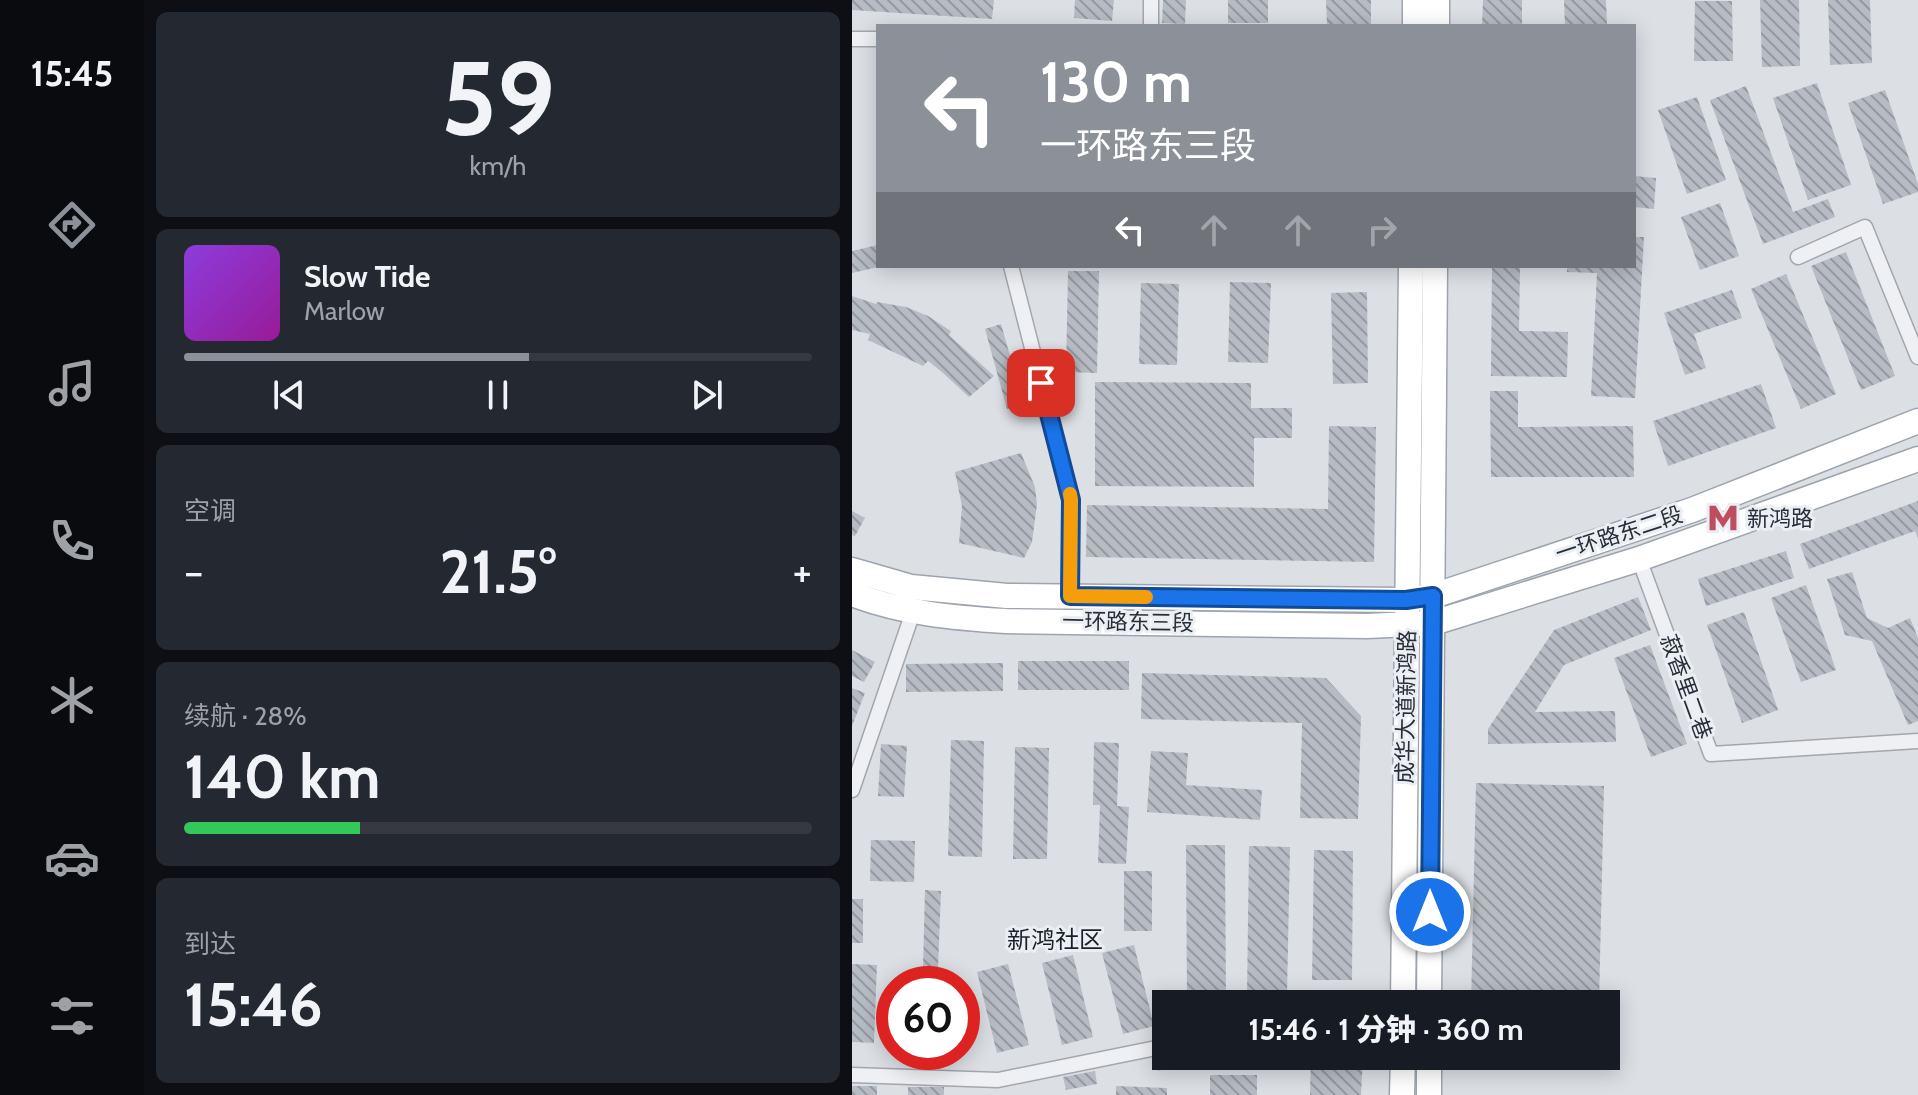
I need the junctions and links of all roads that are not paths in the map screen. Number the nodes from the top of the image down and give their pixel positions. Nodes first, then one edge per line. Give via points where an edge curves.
1 (1151, 0) edge
2 (1415, 0) edge
3 (1437, 0) edge
4 (1151, 24) edge
5 (1415, 24) edge
6 (1437, 24) edge
7 (852, 39) edge
8 (876, 39) edge
9 (1798, 257) dead end
10 (1012, 268) edge
11 (1411, 268) edge
12 (1435, 268) edge
13 (1918, 357) edge
14 (1918, 421) edge
15 (1918, 459) edge
16 (1639, 559) junction
17 (852, 570) edge
18 (852, 594) edge
19 (1070, 596) junction
20 (1433, 596) junction
21 (1406, 600) junction
22 (913, 612) junction
23 (1433, 623) junction
24 (1407, 625) junction
25 (1918, 741) edge
26 (852, 790) edge
27 (1403, 990) edge
28 (1429, 990) edge
29 (1152, 1049) edge
30 (1403, 1070) edge
31 (1429, 1070) edge
32 (852, 1075) edge
33 (968, 1079) junction
34 (967, 1095) edge
35 (1402, 1095) edge
36 (1429, 1095) edge

1 - 4 street
2 - 5 main road
3 - 6 main road
7 - 8 street
9 - 13 street via 1865,227
10 - 19 street via 1071,500
11 - 21 main road, 成华大道新鸿路
12 - 20 main road, 成华大道新鸿路
14 - 20 main road, 一环路东二段 via 1692,510
15 - 16 main road, 一环路东二段
16 - 23 main road, 一环路东二段
16 - 25 street, 菽香里二巷 via 1711,754
17 - 19 main road, 一环路东三段 via 937,591
18 - 22 main road, 一环路东三段
19 - 21 main road, 一环路东三段
20 - 21 main road, 一环路东二段
20 - 23 main road, 成华大道新鸿路
21 - 24 main road, 成华大道新鸿路
22 - 24 main road, 一环路东三段 via 1006,621
22 - 26 street
23 - 24 main road, 一环路东二段
23 - 28 main road, 成华大道新鸿路
24 - 27 main road, 成华大道新鸿路
29 - 33 street via 998,1080
30 - 35 main road
31 - 36 main road
32 - 33 street
33 - 34 street

